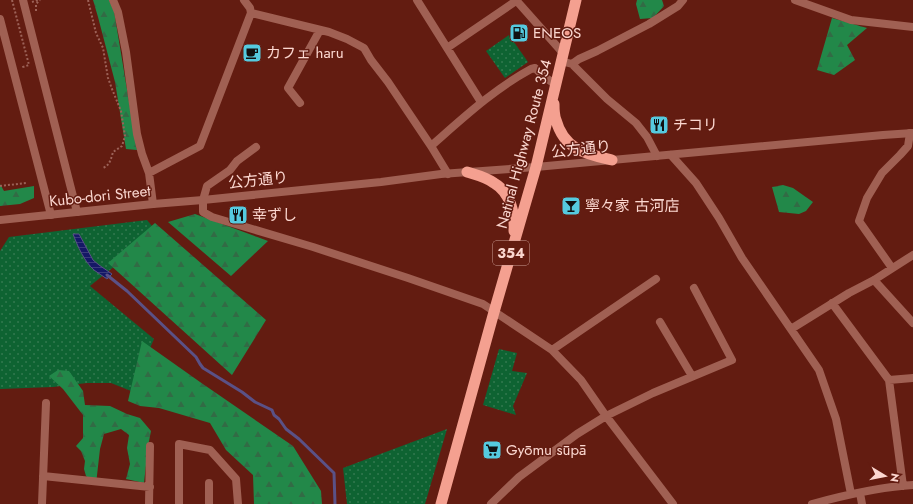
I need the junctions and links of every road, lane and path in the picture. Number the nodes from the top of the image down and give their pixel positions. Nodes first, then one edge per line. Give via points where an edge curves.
1 (12, 0) edge
2 (23, 0) edge
3 (88, 0) edge
4 (113, 0) edge
5 (244, 0) edge
6 (417, 0) edge
7 (516, 0) edge
8 (576, 0) edge
9 (684, 0) edge
10 (795, 0) edge
11 (251, 13) junction
12 (0, 19) edge
13 (913, 26) edge
14 (320, 30) junction
15 (447, 48) junction
16 (565, 59) junction
17 (24, 75) dead end
18 (556, 85) junction
19 (553, 98) junction
20 (481, 102) junction
21 (300, 103) dead end
22 (912, 133) edge
23 (431, 146) junction
24 (256, 148) dead end
25 (671, 155) junction
26 (657, 156) junction
27 (612, 160) junction
28 (536, 167) junction
29 (103, 168) dead end
30 (467, 172) junction
31 (149, 173) junction
32 (448, 174) junction
33 (26, 182) dead end
34 (0, 186) edge
35 (204, 200) junction
36 (153, 204) junction
37 (77, 212) junction
38 (51, 215) junction
39 (0, 220) edge
40 (513, 248) junction
41 (913, 255) edge
42 (892, 268) junction
43 (656, 279) dead end
44 (874, 280) junction
45 (694, 288) dead end
46 (832, 303) junction
47 (494, 312) junction
48 (660, 322) dead end
49 (913, 323) edge
50 (791, 329) junction
51 (552, 350) junction
52 (692, 376) junction
53 (913, 378) edge
54 (889, 380) junction
55 (46, 403) dead end
56 (606, 416) junction
57 (150, 446) dead end
58 (43, 476) junction
59 (209, 483) dead end
60 (902, 486) junction
61 (913, 486) edge
62 (150, 487) junction
63 (860, 493) junction
64 (851, 494) junction
65 (42, 504) edge
66 (150, 504) edge
67 (179, 504) edge
68 (209, 504) edge
69 (238, 504) edge
70 (441, 504) edge
71 (491, 504) edge
72 (673, 504) edge
73 (812, 504) edge
74 (862, 504) edge

1 - 17 path via 29,65 22,67
2 - 37 street
3 - 29 path via 96,33 103,48 108,78 122,111 125,136 122,146 113,152 110,163
4 - 31 street via 126,52 137,134
5 - 11 street
6 - 15 street
7 - 15 street
7 - 16 street
8 - 16 highway, Natinal Highway Route 354 / 354
9 - 16 street via 648,24 597,51 580,59
10 - 13 street via 851,20
11 - 14 street
11 - 31 street via 200,146
12 - 38 street
14 - 21 street via 288,88
14 - 23 street via 364,48
15 - 20 street
16 - 18 highway, Natinal Highway Route 354 / 354
16 - 26 street via 636,123
18 - 19 highway, Natinal Highway Route 354 / 354
18 - 20 street via 535,68
19 - 27 highway via 556,120 567,141 578,150
19 - 28 highway, Natinal Highway Route 354 / 354
20 - 23 street
22 - 25 street, 公方通り
22 - 42 street via 908,146 882,173 867,198 859,221
23 - 32 street
24 - 35 street via 206,186
25 - 26 street, 公方通り
25 - 50 street via 696,183 742,258
26 - 27 street, 公方通り
27 - 28 street, 公方通り
28 - 30 street, 公方通り
28 - 40 highway, Natinal Highway Route 354 / 354
30 - 32 street, 公方通り
30 - 40 highway via 496,183 512,206
31 - 36 street
32 - 35 street, 公方通り
33 - 34 path
35 - 36 street, Kubo-dori Street
35 - 47 street via 203,212 212,217 408,278 483,304
36 - 37 street, Kubo-dori Street
37 - 38 street, Kubo-dori Street
38 - 39 street, Kubo-dori Street
40 - 47 highway, Natinal Highway Route 354 / 354
41 - 42 street
42 - 44 street
43 - 51 street
44 - 46 street
44 - 49 street
45 - 52 street via 732,360
46 - 50 street
46 - 54 street
47 - 51 street
47 - 70 highway, Natinal Highway Route 354 / 354
48 - 52 street
50 - 64 street via 819,370 836,419
51 - 56 street via 581,380
52 - 56 street
53 - 54 street
54 - 60 street
55 - 58 street
56 - 71 street via 519,477
56 - 72 street
57 - 62 street
58 - 62 street
58 - 65 street
59 - 68 street
60 - 61 street
60 - 63 street
62 - 66 street
63 - 64 street
63 - 74 street
64 - 73 street
67 - 69 street via 179,444 210,450 236,479

